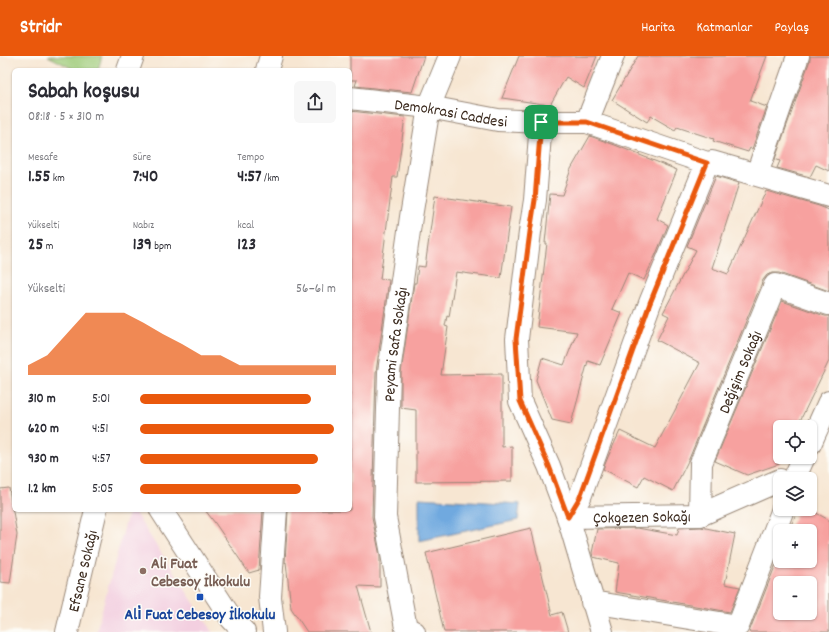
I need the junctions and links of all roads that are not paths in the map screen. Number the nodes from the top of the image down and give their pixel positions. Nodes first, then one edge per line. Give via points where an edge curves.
1 (133, 56) edge
2 (271, 56) edge
3 (450, 56) edge
4 (613, 56) edge
5 (798, 56) edge
6 (129, 68) edge
7 (268, 68) edge
8 (352, 98) edge
9 (429, 107) junction
10 (541, 122) junction
11 (587, 122) junction
12 (707, 163) junction
13 (757, 174) junction
14 (829, 196) edge
15 (829, 304) edge
16 (829, 402) edge
17 (817, 429) edge
18 (773, 482) edge
19 (96, 512) edge
20 (162, 512) edge
21 (276, 512) edge
22 (700, 515) junction
23 (780, 516) edge
24 (568, 517) junction
25 (592, 602) junction
26 (67, 632) edge
27 (244, 632) edge
28 (274, 632) edge
29 (414, 632) edge
30 (602, 632) edge

1 - 6 street
2 - 7 street
3 - 9 street, Peyami Safa Sokağı
4 - 11 street
5 - 13 street
8 - 9 street, Demokrasi Caddesi
9 - 10 street, Demokrasi Caddesi via 498,120
9 - 29 street, Peyami Safa Sokağı via 389,372 385,517 406,628
10 - 11 street, Demokrasi Caddesi
10 - 24 street via 535,200 516,339 520,401
11 - 12 street, Demokrasi Caddesi
12 - 13 street, Demokrasi Caddesi via 712,162
12 - 24 street via 650,303 580,497
13 - 14 street, Demokrasi Caddesi
15 - 22 street, Değişim Sokağı via 775,285 700,463
16 - 17 street
18 - 22 street, Çokgezen Sokağı
19 - 26 street, Efsane Sokağı
20 - 27 street via 231,618
21 - 28 street via 270,597
22 - 24 street, Çokgezen Sokağı
23 - 25 street via 738,626
24 - 25 street
25 - 30 street

